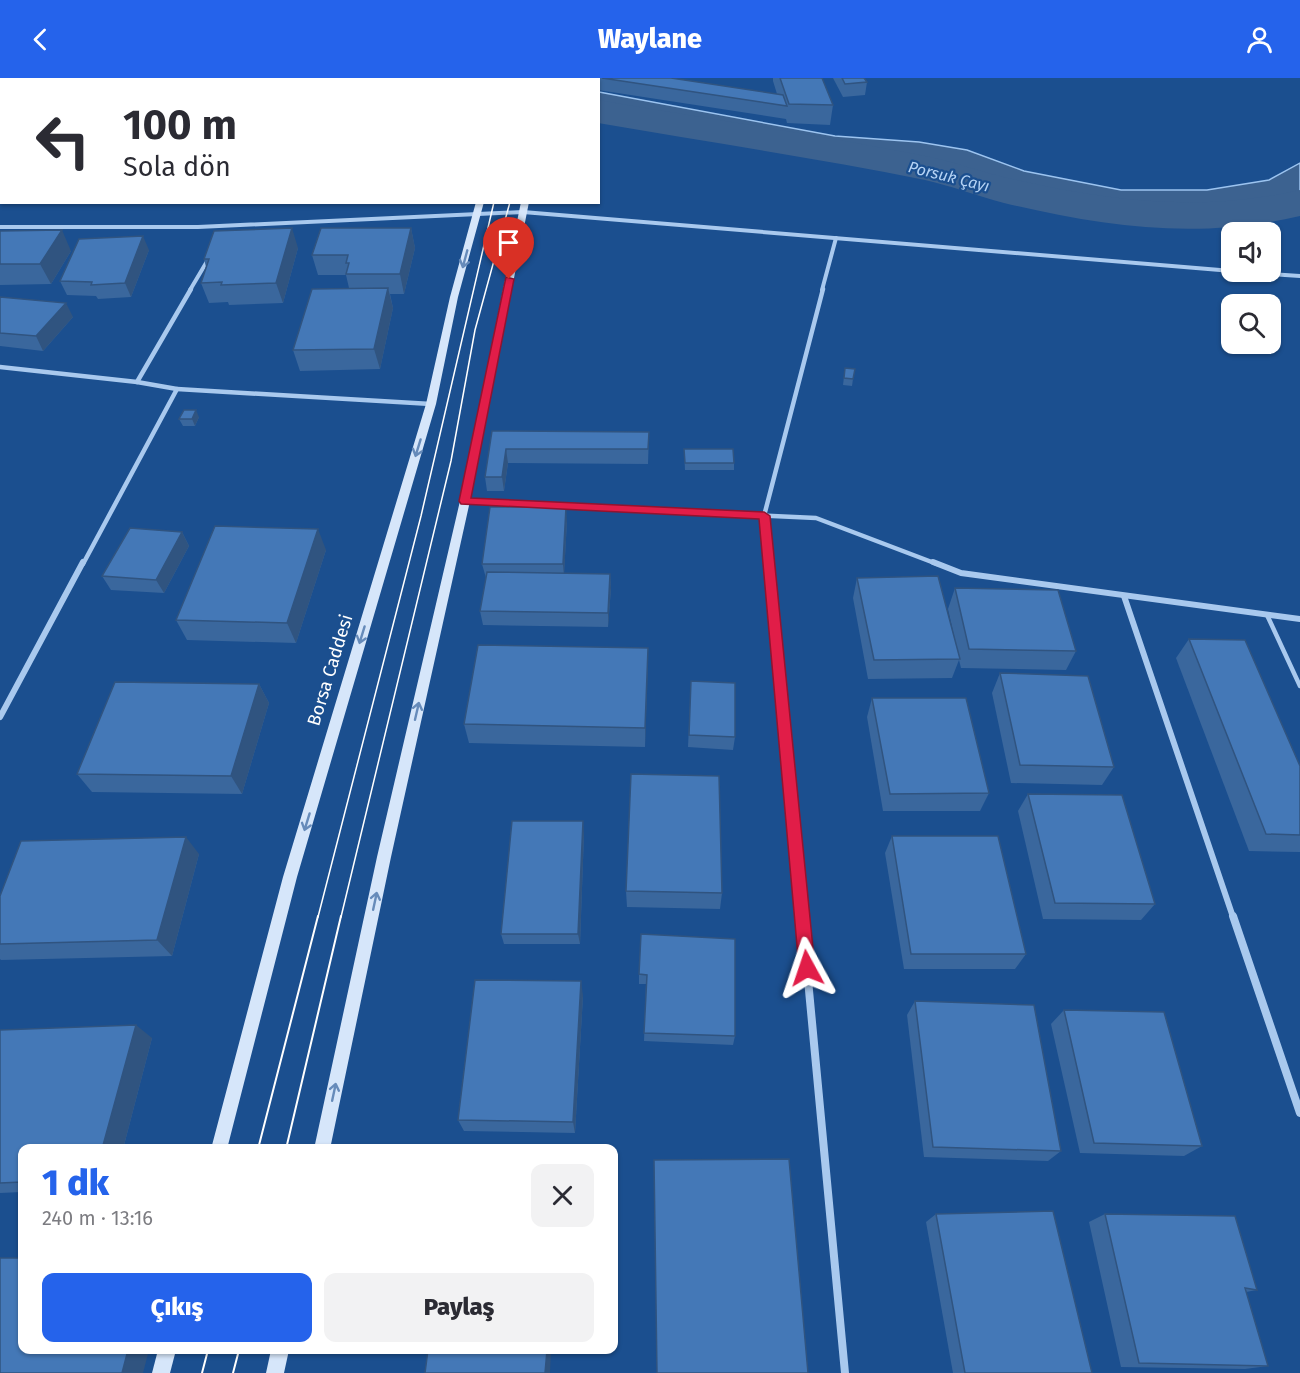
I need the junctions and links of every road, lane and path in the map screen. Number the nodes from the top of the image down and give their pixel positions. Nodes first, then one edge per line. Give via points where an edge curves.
1 (524, 207) edge
2 (478, 208) edge
3 (227, 226) junction
4 (0, 227) edge
5 (222, 236) edge
6 (836, 238) junction
7 (210, 255) edge
8 (1221, 269) edge
9 (1281, 275) edge
10 (1300, 276) edge
11 (0, 367) edge
12 (137, 382) junction
13 (177, 389) junction
14 (431, 404) junction
15 (465, 501) junction
16 (764, 516) junction
17 (1124, 596) junction
18 (1267, 615) junction
19 (1300, 619) edge
20 (1300, 686) edge
21 (0, 717) edge
22 (1300, 1113) edge
23 (220, 1144) edge
24 (323, 1144) edge
25 (166, 1354) edge
26 (279, 1354) edge
27 (161, 1373) edge
28 (275, 1373) edge
29 (844, 1373) edge

1 - 2 street
1 - 6 street
1 - 15 main road
2 - 3 street
2 -> 14 main road, Borsa Caddesi
3 - 4 street
3 - 5 street
6 - 8 street
6 - 16 street
7 - 12 street
9 - 10 street
11 - 12 street
12 - 13 street
13 - 14 street
13 - 21 street
14 -> 23 main road, Borsa Caddesi via 290,877
15 - 16 street
24 -> 15 main road
16 - 17 street via 816,518 961,573
16 - 29 street
17 - 18 street
17 - 22 street
18 - 19 street
18 - 20 lane
25 - 27 main road
26 - 28 main road

